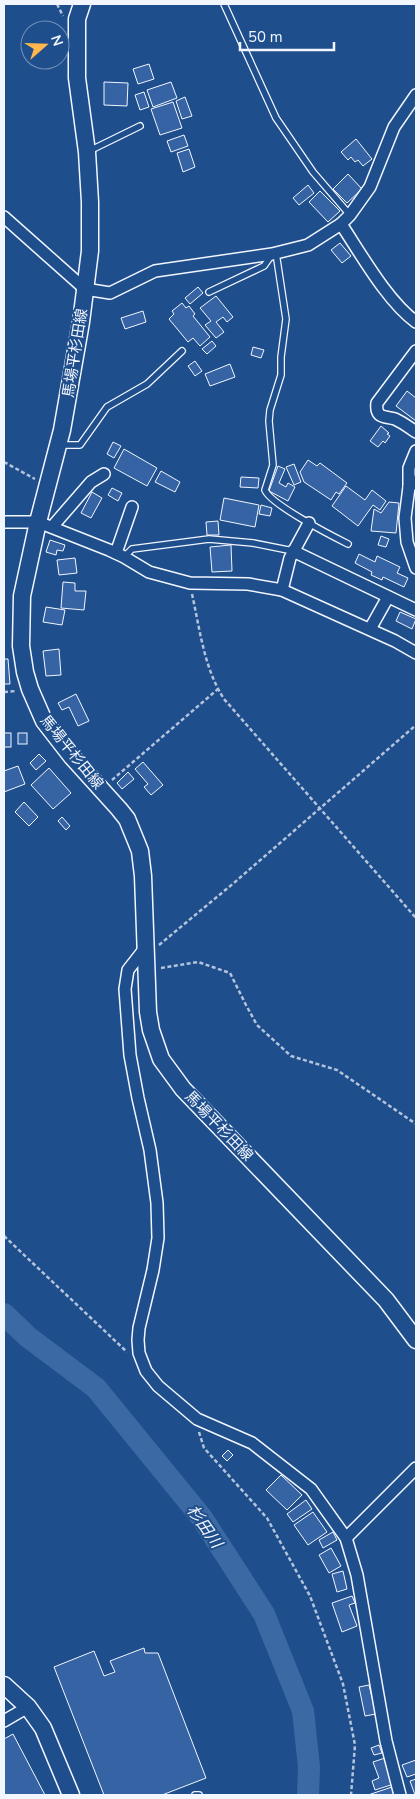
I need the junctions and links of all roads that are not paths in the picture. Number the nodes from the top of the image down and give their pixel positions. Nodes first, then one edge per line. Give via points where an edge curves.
1 (82, 4) edge
2 (224, 4) edge
3 (416, 95) edge
4 (140, 126) dead end
5 (87, 152) junction
6 (350, 215) junction
7 (4, 217) edge
8 (341, 224) junction
9 (274, 253) junction
10 (85, 289) junction
11 (209, 292) dead end
12 (416, 322) edge
13 (182, 351) dead end
14 (416, 351) edge
15 (416, 432) edge
16 (58, 445) junction
17 (416, 451) edge
18 (104, 474) dead end
19 (413, 484) edge
20 (132, 507) dead end
21 (4, 522) edge
22 (308, 523) junction
23 (45, 524) junction
24 (348, 544) dead end
25 (293, 551) junction
26 (120, 555) junction
27 (416, 568) edge
28 (282, 590) junction
29 (388, 597) junction
30 (416, 610) edge
31 (370, 629) junction
32 (416, 653) edge
33 (146, 947) junction
34 (416, 1340) edge
35 (416, 1468) edge
36 (346, 1538) junction
37 (4, 1685) edge
38 (28, 1707) junction
39 (4, 1721) edge
40 (71, 1795) edge
41 (400, 1795) edge

1 - 5 main road, 馬場平杉田線 via 77,19 77,78
2 - 6 lane via 276,118 313,172
3 - 6 street via 394,127 370,188
4 - 5 lane
5 - 10 main road, 馬場平杉田線 via 90,251
6 - 8 street
7 - 10 street
8 - 9 street via 308,246
8 - 12 street via 392,298
9 - 10 street via 155,271 110,293
9 - 11 lane via 264,266
9 - 22 lane via 286,319 281,375 270,410 273,465 265,490 271,499
10 - 16 main road, 馬場平杉田線
13 - 16 lane via 147,384 107,407 80,445
14 - 15 street via 376,407 383,417
16 - 23 main road, 馬場平杉田線 via 47,485
17 - 19 street via 408,468
18 - 23 street
19 - 27 street via 406,518 407,542
20 - 26 street
21 - 23 street
22 - 24 lane
22 - 25 street
23 - 26 street
23 - 33 main road, 馬場平杉田線 via 22,596 21,646 25,672 44,721 126,819 140,851
25 - 26 lane via 253,543 209,540 132,549
25 - 28 street
25 - 29 street
26 - 28 street via 149,572 190,583 248,584
28 - 31 street
29 - 30 street
29 - 31 street
31 - 32 street
33 - 34 main road, 馬場平杉田線 via 151,1030 168,1070 182,1089 386,1300
33 - 36 street via 128,970 125,989 130,1055 150,1150 157,1203 158,1238 138,1328 139,1353 146,1371 158,1386 198,1418 252,1443 311,1489
35 - 36 street
36 - 41 street via 357,1574 386,1741
37 - 38 main road
38 - 39 street
38 - 40 main road via 42,1728

